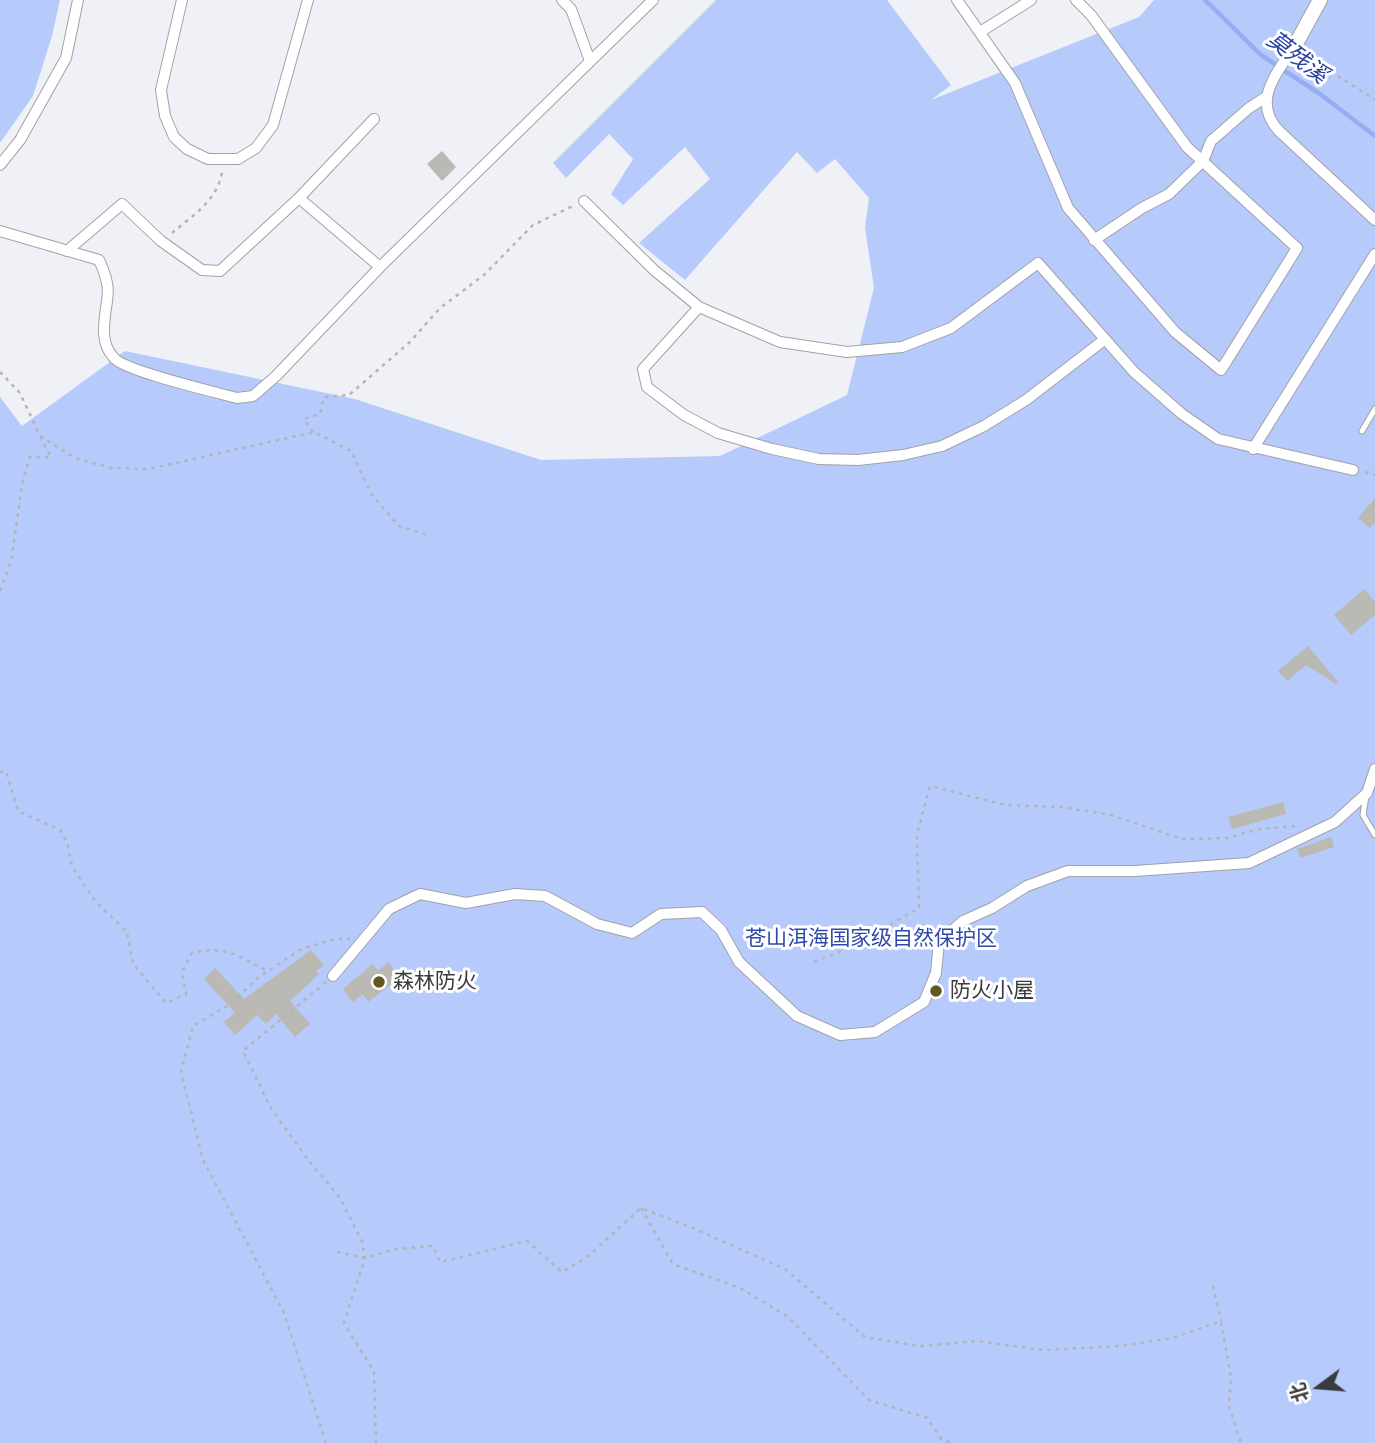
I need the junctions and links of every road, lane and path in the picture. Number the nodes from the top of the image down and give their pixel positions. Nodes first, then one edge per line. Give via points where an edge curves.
1 (78, 0) edge
2 (182, 0) edge
3 (309, 0) edge
4 (562, 0) edge
5 (580, 0) edge
6 (653, 0) edge
7 (957, 0) edge
8 (1031, 0) edge
9 (1076, 0) edge
10 (1320, 0) edge
11 (571, 9) junction
12 (980, 32) junction
13 (1295, 44) junction
14 (590, 61) junction
15 (1267, 93) junction
16 (1375, 100) edge
17 (374, 119) dead end
18 (224, 159) junction
19 (1203, 161) junction
20 (0, 165) edge
21 (299, 198) junction
22 (584, 201) joint
23 (1375, 220) edge
24 (0, 231) edge
25 (1094, 240) junction
26 (161, 241) junction
27 (67, 251) junction
28 (1375, 254) edge
29 (380, 267) junction
30 (699, 307) junction
31 (1104, 340) junction
32 (0, 372) edge
33 (1375, 409) edge
34 (1362, 431) dead end
35 (314, 432) junction
36 (40, 436) junction
37 (1253, 449) junction
38 (1353, 470) dead end
39 (427, 535) dead end
40 (0, 591) edge
41 (1375, 769) edge
42 (0, 772) edge
43 (1367, 793) junction
44 (1298, 825) dead end
45 (1375, 835) edge
46 (363, 938) junction
47 (814, 962) dead end
48 (268, 971) junction
49 (333, 976) joint
50 (641, 1208) junction
51 (337, 1252) dead end
52 (365, 1258) junction
53 (1213, 1286) dead end
54 (1221, 1321) junction
55 (326, 1443) edge
56 (376, 1443) edge
57 (953, 1443) edge
58 (1241, 1443) edge

1 - 20 street via 66,58 20,140
2 - 18 street via 162,90 164,116 174,137 187,149 208,159
3 - 18 street via 273,125 256,148 238,159
4 - 11 street
5 - 11 street
6 - 14 street
7 - 12 street
8 - 12 street
9 - 19 street via 1187,147
10 - 13 street
11 - 14 street
12 - 25 street via 1015,83 1068,208
13 - 15 street
13 - 16 path
14 - 29 street
15 - 19 street via 1211,141
15 - 23 street via 1271,123
17 - 21 street
18 - 26 path via 221,180 211,199
19 - 25 street via 1169,194
19 - 25 street via 1297,248 1221,370 1175,332
21 - 26 street via 220,271 202,270
21 - 29 street
22 - 30 street
22 - 35 path via 533,225 349,395 324,397 320,414 304,419
24 - 27 street
26 - 27 street via 122,204
27 - 29 street via 99,260 107,277 110,294 105,344 115,360 237,398 253,396 276,376
28 - 37 street
30 - 31 street via 780,342 847,352 902,347 951,328 1038,263
30 - 31 street via 643,369 648,387 684,415 718,433 819,459 858,460 942,446 1026,400
31 - 37 street via 1182,414 1218,439
32 - 36 path via 20,393
33 - 34 lane
35 - 36 path via 149,469 112,468 77,459
35 - 39 path via 351,451 372,495 400,526
36 - 40 path via 51,457 30,457 11,562
37 - 38 street
41 - 43 street
42 - 48 path via 6,771 18,811 60,830 72,866 95,901 127,932 134,964 166,1003 186,994 182,972 192,953 226,951
43 - 45 lane via 1363,815
43 - 46 street via 1335,822 1249,863 1068,871 1027,886 963,921 939,942 936,973 924,1002 875,1032 840,1035 797,1016 739,962 721,930 702,912 661,914 632,933 597,924 545,896 515,894 466,903 420,894 388,908
44 - 47 path via 1226,838 1182,839 1111,815 1005,805 930,786 917,834 919,908 852,947
46 - 48 path via 335,939 301,949
46 - 49 street
48 - 55 path via 229,1005 193,1026 181,1072 203,1160 284,1313
49 - 52 path via 243,1051 272,1110 340,1198 362,1241
50 - 52 path via 586,1258 562,1272 527,1241 440,1262 433,1246
50 - 54 path via 785,1269 865,1337 920,1346 977,1342 1044,1350 1173,1338
50 - 57 path via 673,1264 740,1288 787,1316 869,1400 927,1418 942,1440
51 - 52 path
52 - 56 path via 344,1323 373,1372
53 - 54 path
54 - 58 path via 1231,1378 1229,1406

